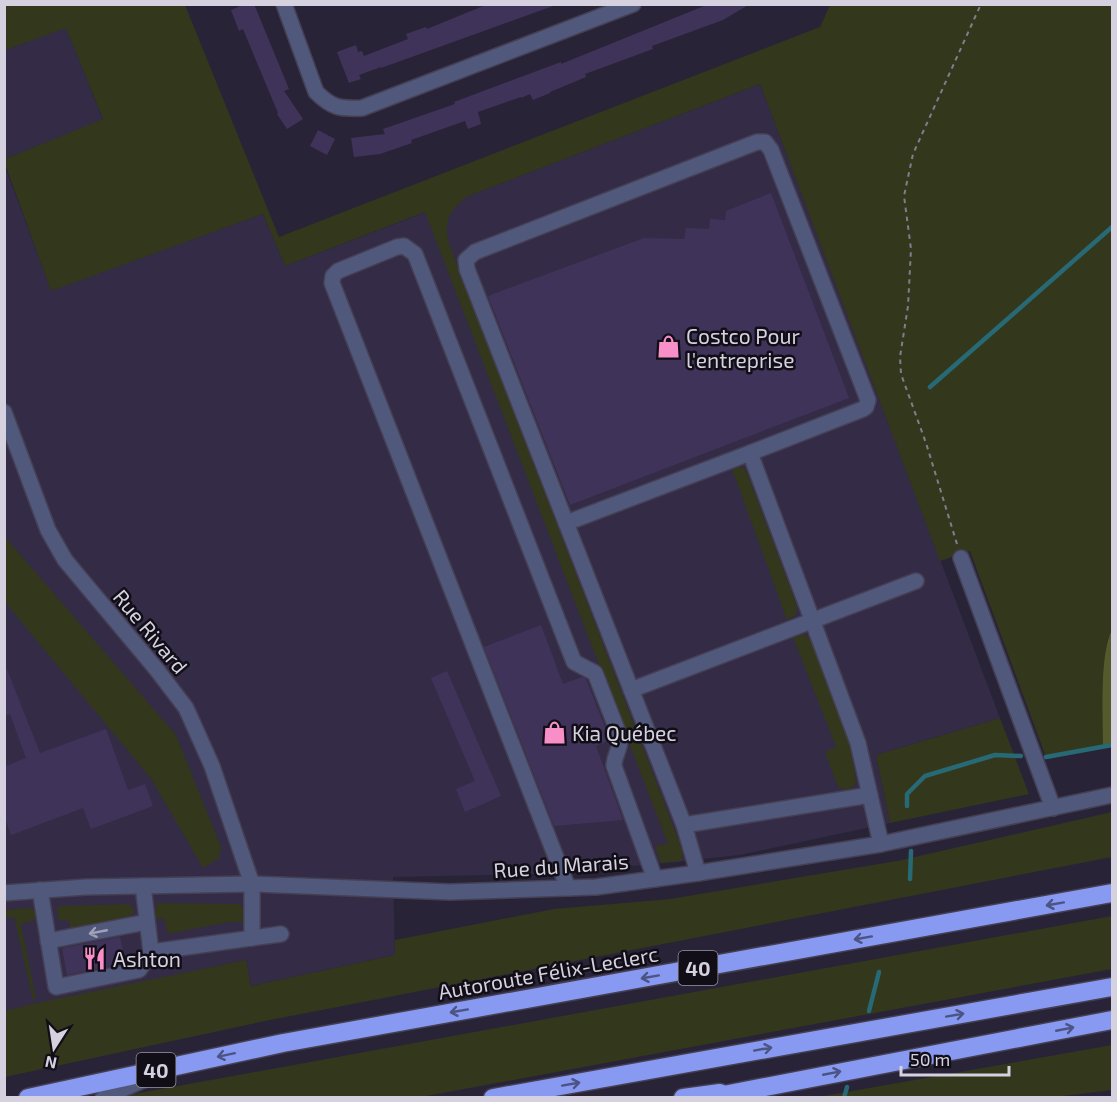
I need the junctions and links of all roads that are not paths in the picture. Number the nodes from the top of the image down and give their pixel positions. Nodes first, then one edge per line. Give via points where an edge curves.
1 (284, 4) edge
2 (633, 4) edge
3 (4, 412) edge
4 (750, 453) junction
5 (566, 523) junction
6 (961, 558) road end
7 (916, 581) dead end
8 (813, 621) junction
9 (631, 690) junction
10 (870, 795) junction
11 (1113, 795) edge
12 (1053, 808) junction
13 (684, 825) junction
14 (880, 844) junction
15 (698, 873) junction
16 (655, 879) junction
17 (252, 884) junction
18 (143, 886) junction
19 (568, 888) junction
20 (40, 890) junction
21 (4, 893) edge
22 (1113, 893) edge
23 (147, 922) junction
24 (280, 934) dead end
25 (252, 938) junction
26 (48, 941) junction
27 (151, 952) junction
28 (1113, 987) edge
29 (1113, 1020) edge
30 (178, 1065) junction
31 (734, 1092) junction
32 (28, 1098) edge
33 (103, 1098) edge
34 (493, 1098) edge
35 (683, 1098) edge
36 (708, 1098) edge

1 - 2 street via 316,92 327,104 344,109 362,108
3 - 17 street, Rue Rivard via 48,530 65,560 186,708 212,766
4 - 5 street
4 - 5 street via 862,410 868,400 769,145 761,141 475,252 466,260
4 - 8 street
5 - 9 street
6 - 12 street
7 - 8 street
8 - 9 street
8 - 10 street via 858,743
9 - 13 street
10 - 13 street
10 - 14 street
11 - 12 street, Rue du Marais
12 - 14 street, Rue du Marais
13 - 15 street
14 - 15 street, Rue du Marais
15 - 16 street, Rue du Marais
16 - 19 street, Rue du Marais
16 - 19 street via 614,766 620,737 595,673 574,662 415,254 404,246 397,247 338,271 332,283
17 - 18 street, Rue du Marais
17 - 19 street, Rue du Marais via 450,892
17 - 25 street, Rue Rivard
18 - 20 street, Rue du Marais
18 - 23 street
20 - 21 street, Rue du Marais
20 - 26 street
22 -> 30 highway, Autoroute Félix-Leclerc / 40
23 -> 26 street
23 - 27 street
24 - 25 street
25 - 27 street
26 - 27 street via 56,987 139,970
34 -> 28 highway
31 -> 29 highway
30 - 32 highway, Autoroute Félix-Leclerc / 40
30 - 33 street
31 - 35 highway
31 - 36 highway

